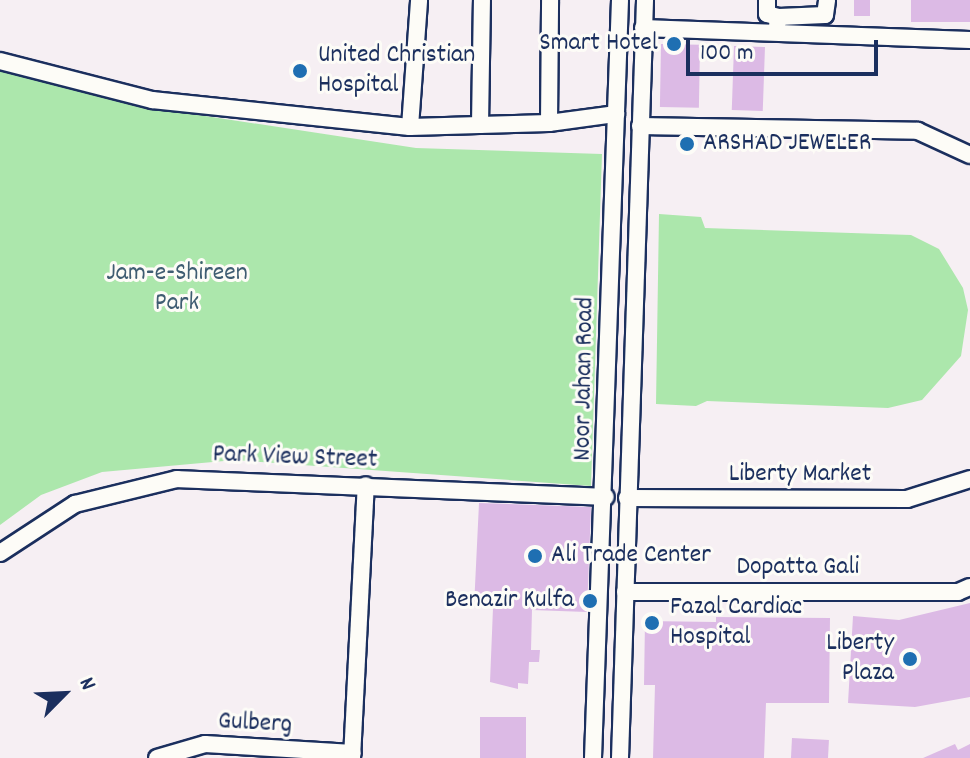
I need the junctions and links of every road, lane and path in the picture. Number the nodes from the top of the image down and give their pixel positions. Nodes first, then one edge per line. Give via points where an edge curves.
1 (419, 0) edge
2 (482, 0) edge
3 (550, 0) edge
4 (620, 0) edge
5 (645, 0) edge
6 (767, 0) edge
7 (827, 0) edge
8 (779, 17) junction
9 (643, 28) junction
10 (775, 35) junction
11 (967, 43) edge
12 (0, 61) edge
13 (616, 114) junction
14 (549, 123) junction
15 (480, 125) junction
16 (640, 126) junction
17 (410, 127) junction
18 (970, 155) edge
19 (970, 479) edge
20 (366, 485) junction
21 (606, 497) junction
22 (627, 498) junction
23 (0, 553) edge
24 (970, 587) edge
25 (625, 592) junction
26 (352, 755) edge
27 (157, 758) edge
28 (593, 758) edge
29 (620, 758) edge

1 - 17 street
2 - 15 street
3 - 14 street
4 - 13 street, Noor Jahan Road
5 - 9 street, Noor Jahan Road
6 - 8 street via 767,14
7 - 8 street via 825,15
8 - 10 street
9 - 10 street
9 - 16 street, Noor Jahan Road
10 - 11 street
12 - 17 street via 152,100
13 - 14 street
13 - 21 street, Noor Jahan Road
14 - 15 street
15 - 17 street
16 - 18 street via 918,131
16 - 22 street, Noor Jahan Road
19 - 22 street, Liberty Market via 907,499
20 - 21 street, Park View Street
20 - 23 street, Park View Street via 214,478 145,484 75,504
20 - 26 street
21 - 28 street, Noor Jahan Road
22 - 25 street, Noor Jahan Road
24 - 25 street, Dopatta Gali via 958,592
25 - 29 street, Noor Jahan Road
26 - 27 street, Gulberg via 205,744

